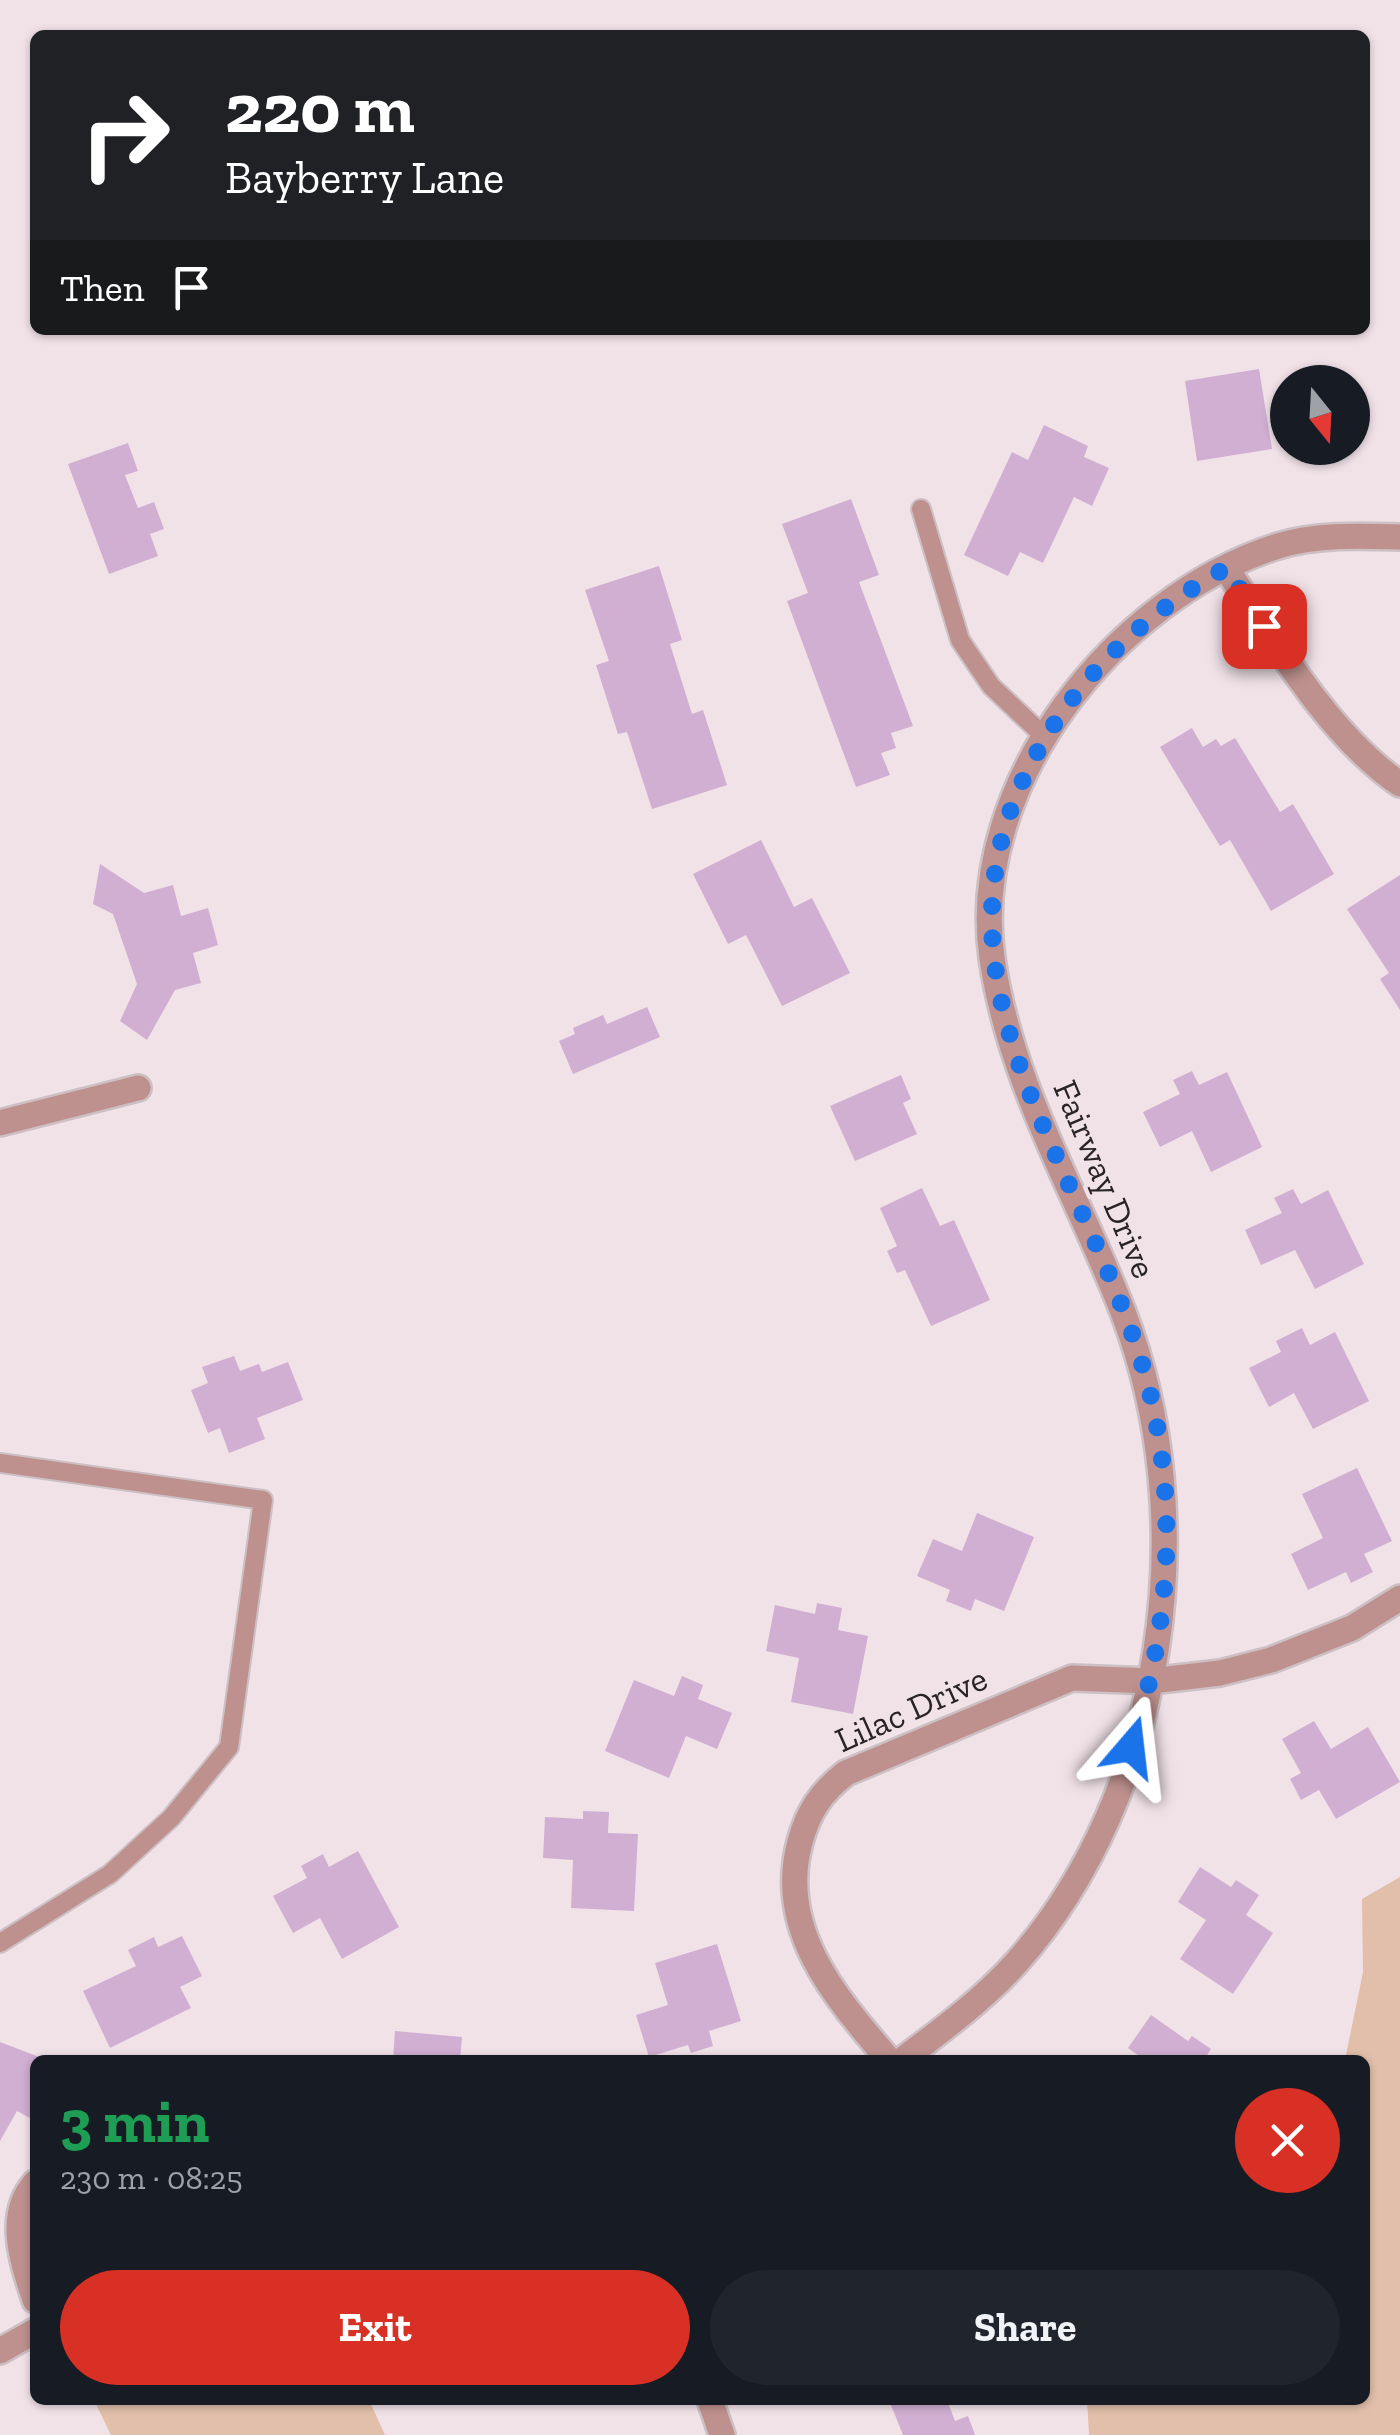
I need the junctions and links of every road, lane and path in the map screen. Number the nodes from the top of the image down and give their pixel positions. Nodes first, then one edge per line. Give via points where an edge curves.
1 (921, 509) dead end
2 (1400, 537) edge
3 (1226, 568) junction
4 (1046, 738) junction
5 (1400, 784) edge
6 (138, 1088) dead end
7 (0, 1123) edge
8 (0, 1463) edge
9 (1400, 1598) edge
10 (1151, 1681) junction
11 (0, 1942) edge
12 (886, 2055) edge
13 (908, 2055) edge
14 (30, 2188) edge
15 (30, 2285) edge
16 (30, 2333) edge
17 (0, 2351) edge
18 (712, 2405) edge
19 (722, 2435) edge

1 - 4 lane via 960,640 991,686
2 - 3 street, Fairway Drive via 1282,544
3 - 4 street, Fairway Drive via 1127,638
3 - 5 street via 1332,716
4 - 10 street, Fairway Drive via 1000,841 991,954 1020,1072 1147,1382 1166,1534
6 - 7 street
8 - 11 lane via 263,1500 230,1747 171,1818 110,1874
9 - 10 street, Lilac Drive via 1352,1628 1271,1660
10 - 12 street, Lilac Drive via 1072,1678 846,1773 824,1789 798,1848 797,1918 829,1985
10 - 13 street, Fairway Drive via 1100,1832 1065,1898 991,1988
14 - 15 street via 18,2249
16 - 17 street
18 - 19 street

